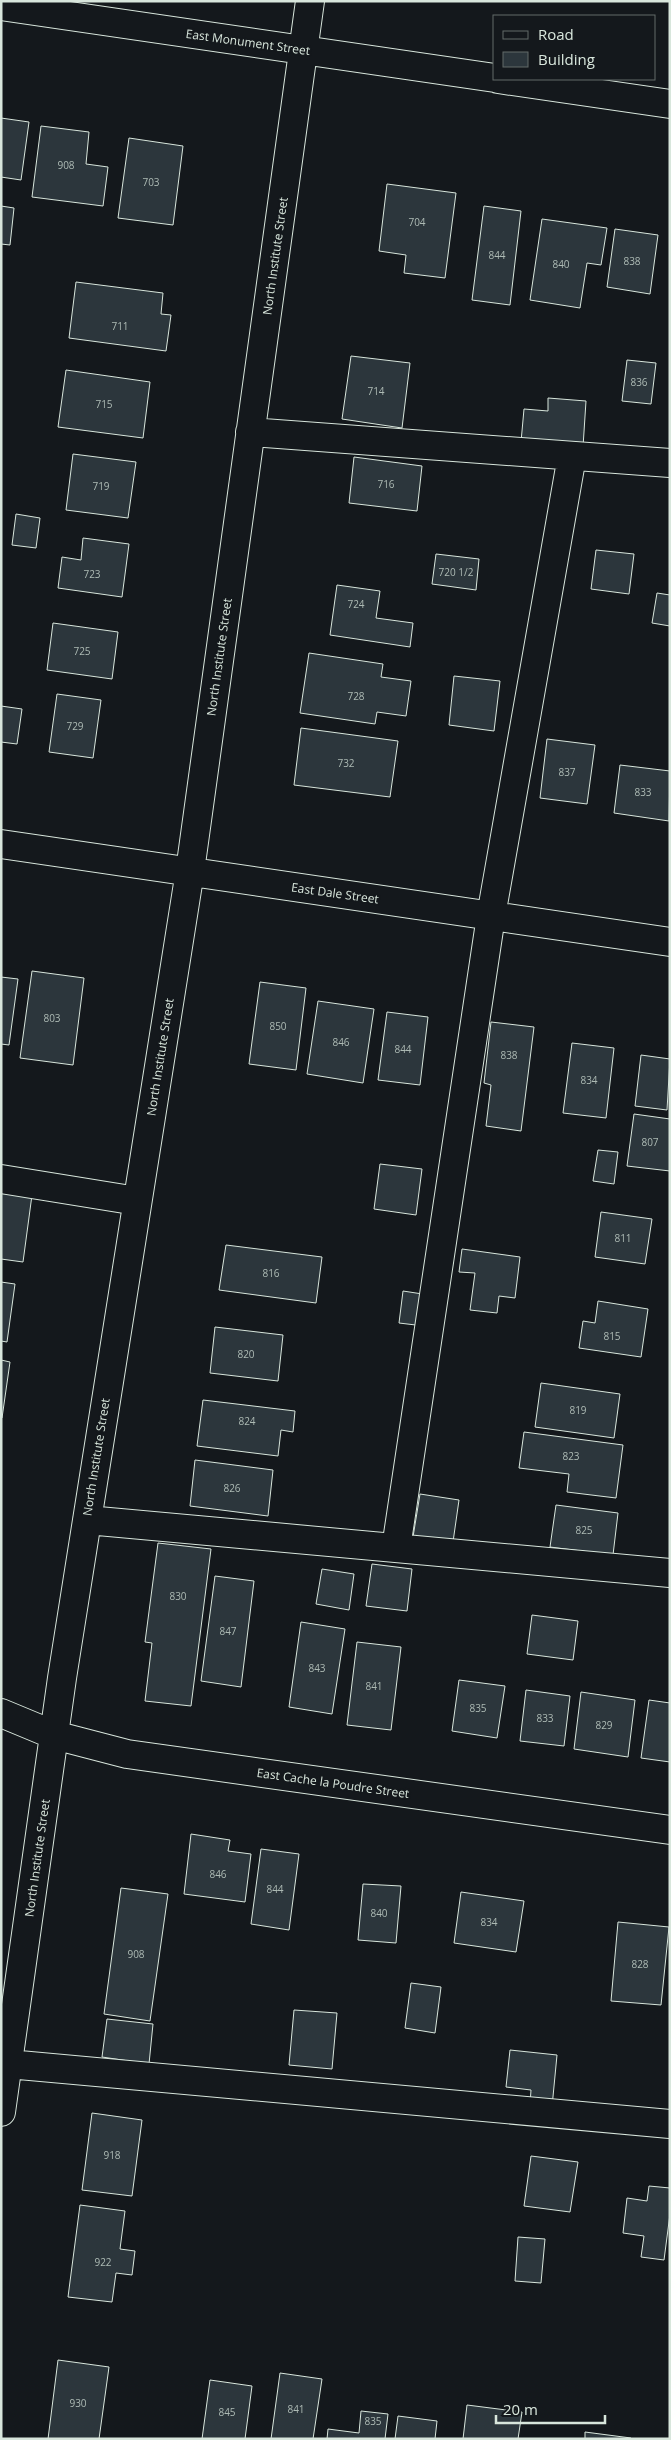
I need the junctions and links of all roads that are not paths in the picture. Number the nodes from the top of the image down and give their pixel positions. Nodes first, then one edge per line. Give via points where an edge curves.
1 (310, 1) edge
2 (1, 6) edge
3 (303, 50) junction
4 (493, 78) edge
5 (509, 80) edge
6 (670, 104) edge
7 (250, 432) junction
8 (572, 456) junction
9 (670, 463) edge
10 (1, 844) edge
11 (190, 871) junction
12 (491, 916) junction
13 (670, 942) edge
14 (1, 1179) edge
15 (137, 1200) junction
16 (86, 1520) junction
17 (396, 1548) junction
18 (670, 1574) edge
19 (1, 1713) edge
20 (54, 1735) junction
21 (670, 1830) edge
22 (8, 2064) junction
23 (1, 2112) edge
24 (670, 2124) edge

1 - 3 street, North Institute Street
2 - 3 street, East Monument Street
3 - 4 street, East Monument Street
3 - 7 street, North Institute Street
5 - 6 street, East Monument Street
7 - 8 street
7 - 11 street, North Institute Street
8 - 9 street
8 - 12 street
10 - 11 street, East Dale Street
11 - 12 street, East Dale Street
11 - 15 street, North Institute Street
12 - 13 street, East Dale Street
12 - 17 street
14 - 15 street
15 - 16 street, North Institute Street
16 - 17 street
16 - 20 street, North Institute Street
17 - 18 street
19 - 20 street, East Cache la Poudre Street
20 - 21 street, East Cache la Poudre Street via 127,1754
20 - 22 street, North Institute Street
22 - 23 street, North Institute Street
22 - 24 street

